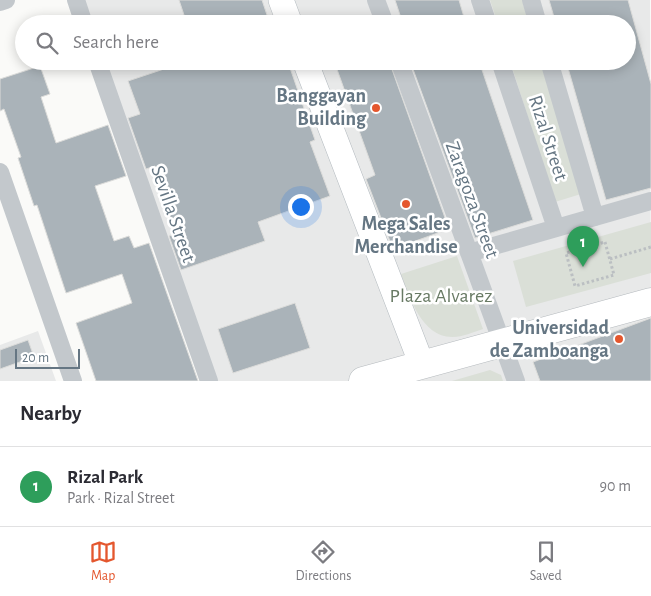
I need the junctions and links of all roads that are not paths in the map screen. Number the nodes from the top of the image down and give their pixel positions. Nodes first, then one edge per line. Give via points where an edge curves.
1 (6, 0) edge
2 (76, 0) edge
3 (281, 0) edge
4 (376, 0) edge
5 (480, 0) edge
6 (531, 0) edge
7 (0, 2) edge
8 (81, 15) edge
9 (287, 15) edge
10 (382, 15) edge
11 (485, 15) edge
12 (535, 15) edge
13 (100, 70) edge
14 (308, 70) edge
15 (402, 70) edge
16 (503, 70) edge
17 (552, 70) edge
18 (0, 172) edge
19 (651, 201) edge
20 (594, 217) junction
21 (556, 228) junction
22 (469, 253) junction
23 (651, 302) edge
24 (502, 343) junction
25 (422, 365) junction
26 (73, 381) edge
27 (209, 381) edge
28 (363, 381) edge
29 (516, 381) edge

1 - 7 street
2 - 8 street
3 - 9 street
4 - 10 street
5 - 11 street
6 - 12 street
13 - 27 street, Sevilla Street
14 - 25 street
15 - 22 street, Zaragoza Street
16 - 21 street, Rizal Street
17 - 20 street, Rizal Street
18 - 26 street
19 - 20 street
20 - 21 street
21 - 22 street
22 - 24 street, Zaragoza Street
23 - 24 main road
24 - 25 main road
24 - 29 street, Zaragoza Street
25 - 28 main road

